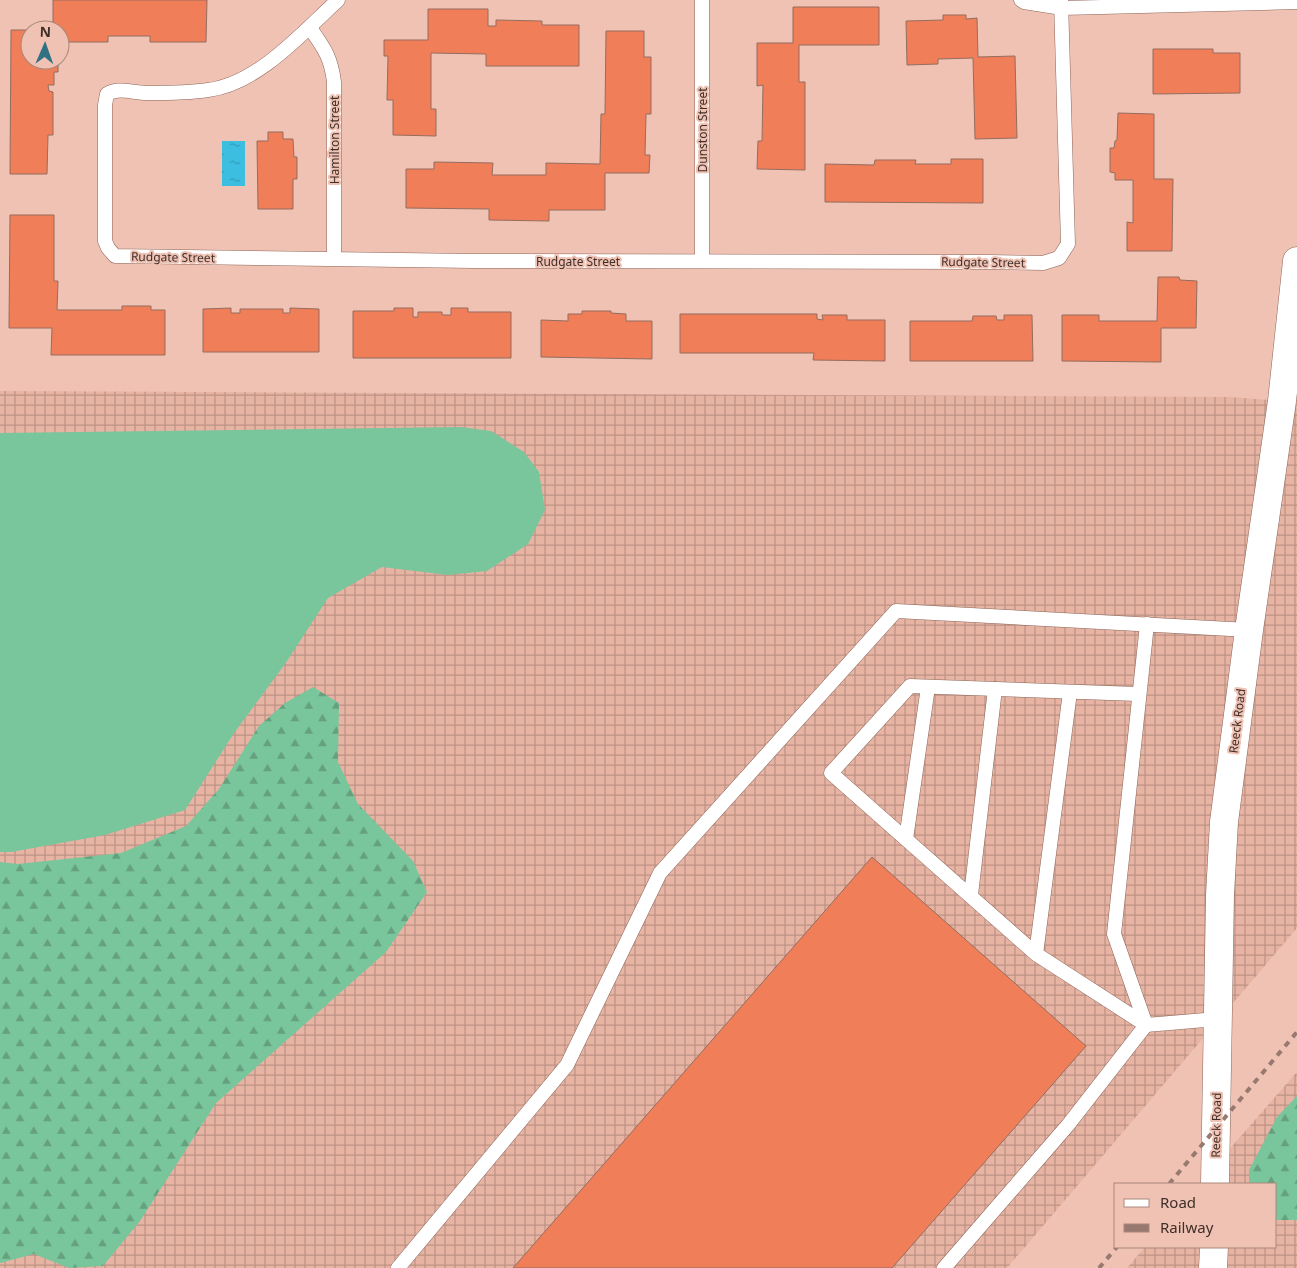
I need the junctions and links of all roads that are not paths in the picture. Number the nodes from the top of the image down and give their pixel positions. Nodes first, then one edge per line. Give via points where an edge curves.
1 (338, 0) edge
2 (702, 0) edge
3 (1020, 0) edge
4 (1297, 2) edge
5 (1061, 4) edge
6 (310, 28) junction
7 (334, 258) junction
8 (702, 261) junction
9 (1297, 261) edge
10 (1290, 402) edge
11 (1147, 624) junction
12 (1249, 630) junction
13 (928, 687) junction
14 (995, 689) junction
15 (1070, 692) junction
16 (1138, 694) junction
17 (906, 839) junction
18 (971, 895) junction
19 (1036, 954) junction
20 (1217, 1019) junction
21 (1146, 1025) junction
22 (1215, 1183) edge
23 (1214, 1248) edge
24 (398, 1268) edge
25 (944, 1268) edge
26 (1213, 1268) edge

1 - 6 lane
2 - 8 lane, Dunston Street
3 - 5 lane
4 - 5 lane
5 - 8 lane, Rudgate Street via 1068,244 1059,258 1043,263
6 - 7 lane, Hamilton Street via 328,55 334,82
6 - 7 lane, Rudgate Street via 240,81 210,90 146,93 114,90 106,94 105,242 115,256
7 - 8 lane, Rudgate Street
9 - 10 street, Reeck Road
10 - 12 street, Reeck Road
11 - 12 lane
11 - 16 lane
11 - 24 lane via 896,610 660,873 566,1065
12 - 20 street, Reeck Road via 1224,822
13 - 14 lane
13 - 17 lane
13 - 17 lane via 910,686 831,773
14 - 15 lane
14 - 18 lane
15 - 16 lane
15 - 19 lane
16 - 21 lane via 1114,934
17 - 18 lane
18 - 19 lane
19 - 21 lane
20 - 21 lane
20 - 22 street, Reeck Road
21 - 25 lane via 1068,1125
23 - 26 street

